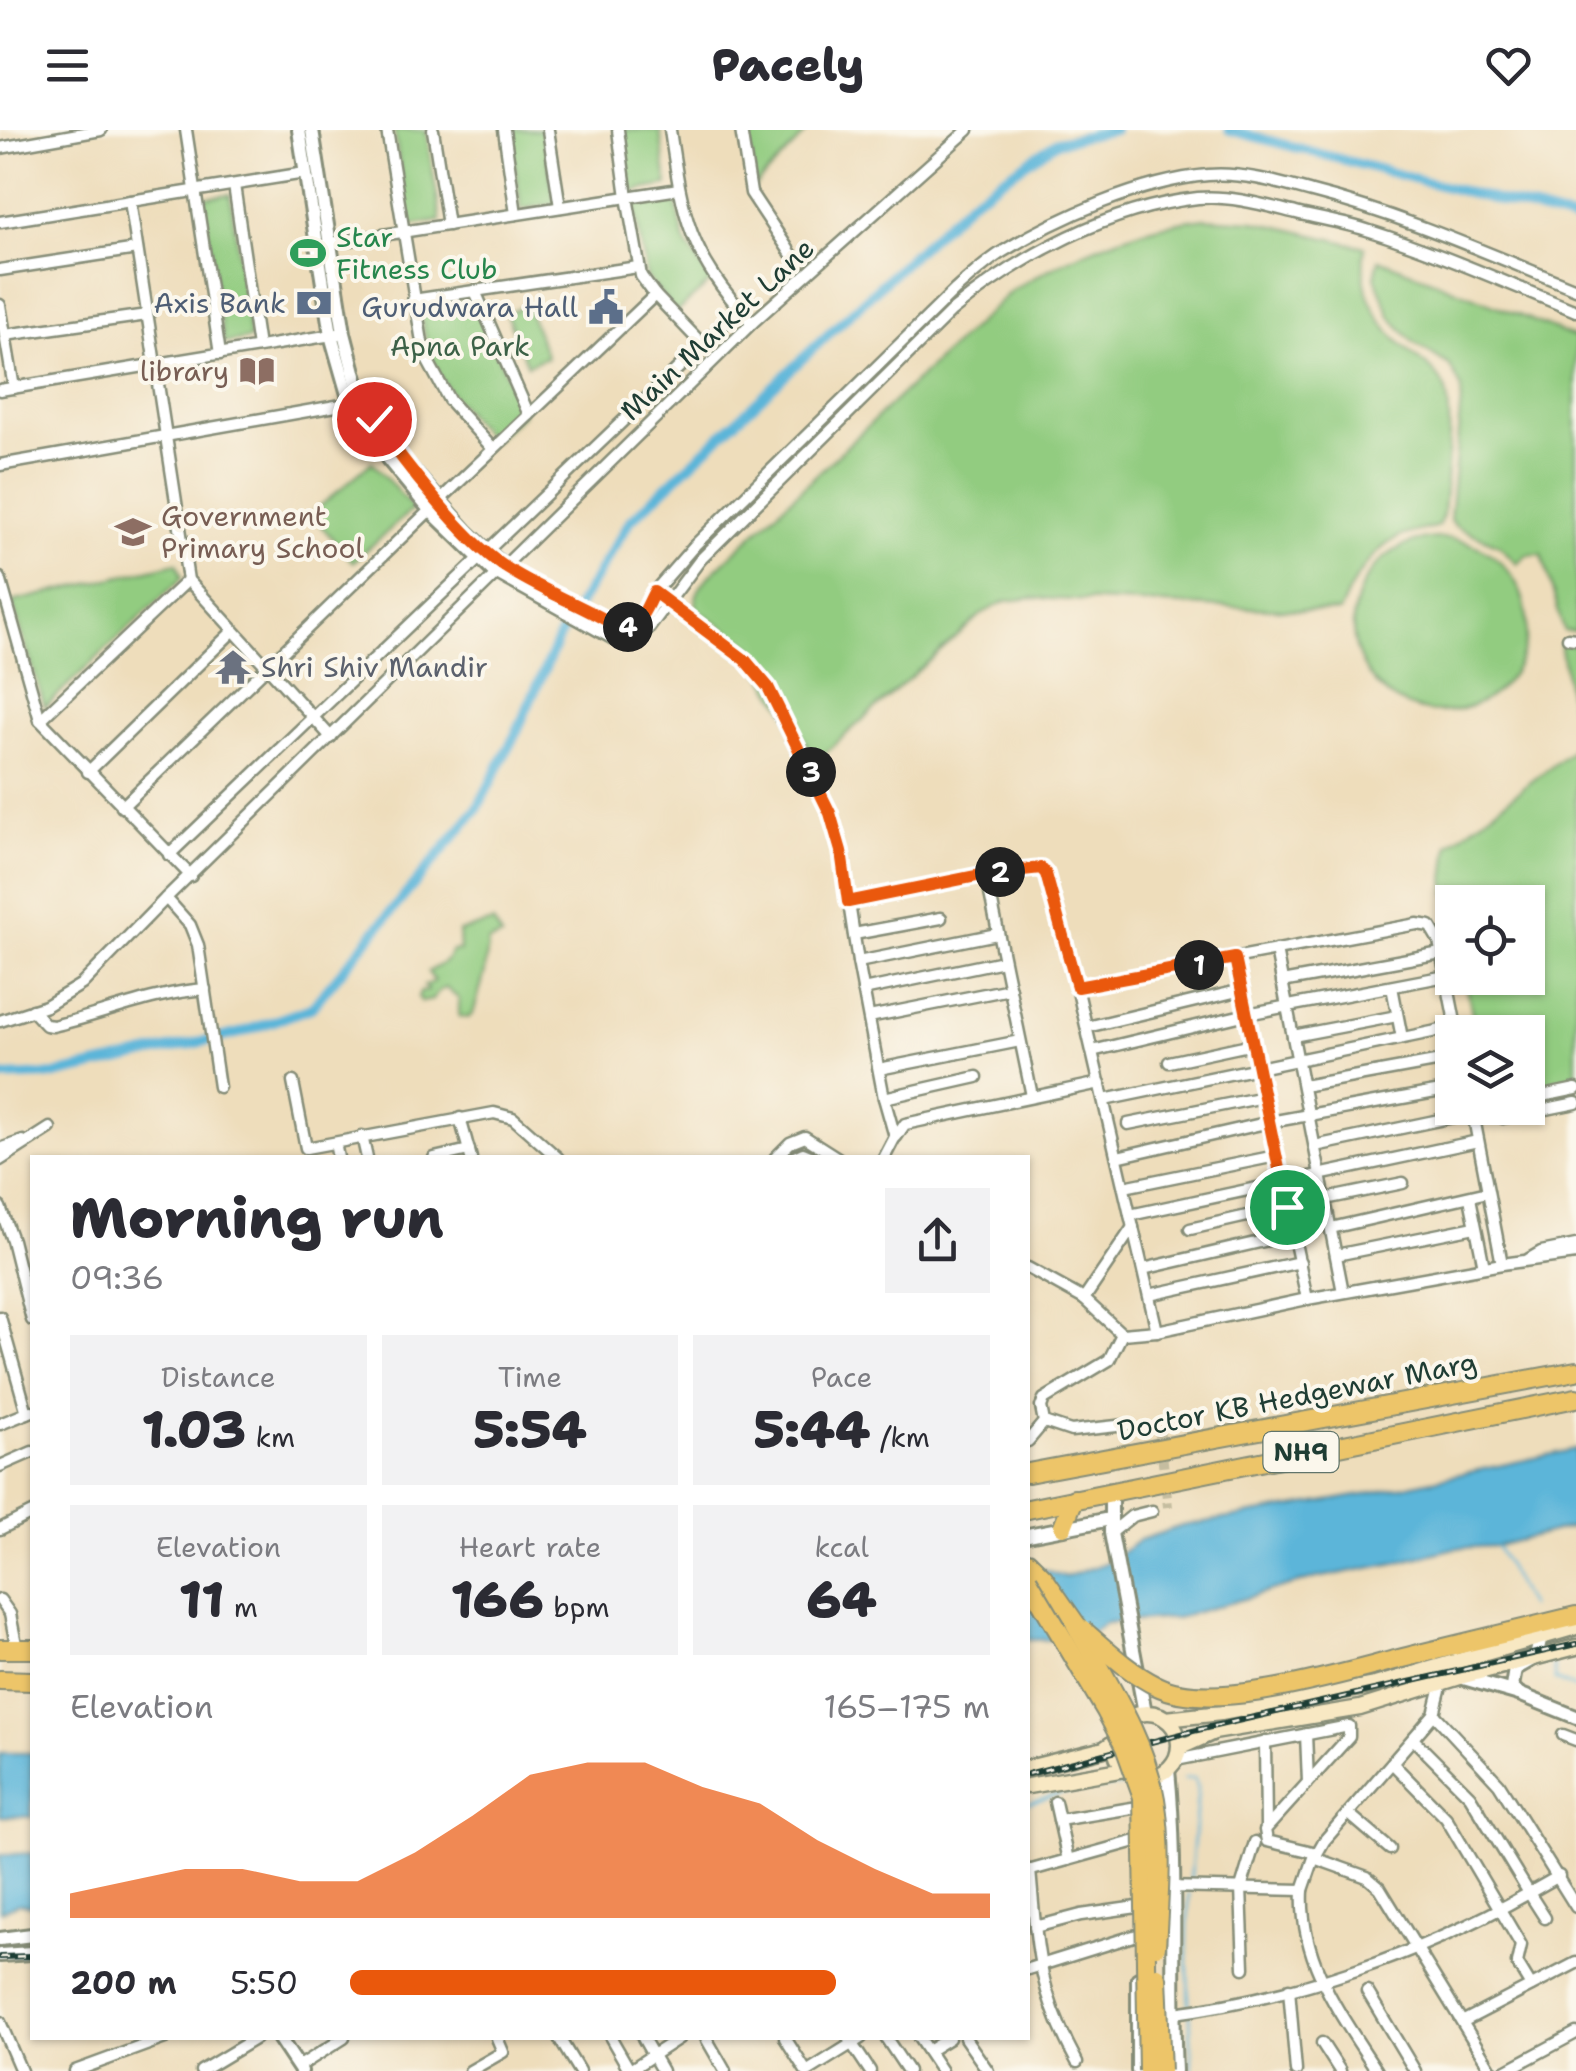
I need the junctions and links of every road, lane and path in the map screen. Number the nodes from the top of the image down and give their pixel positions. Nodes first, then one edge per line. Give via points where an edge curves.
1 (18, 130) edge
2 (98, 130) edge
3 (186, 130) edge
4 (299, 130) edge
5 (312, 130) edge
6 (387, 130) edge
7 (433, 130) edge
8 (504, 130) edge
9 (548, 130) edge
10 (618, 130) edge
11 (670, 130) edge
12 (741, 130) edge
13 (968, 130) edge
14 (57, 134) edge
15 (20, 144) junction
16 (0, 148) edge
17 (305, 173) junction
18 (234, 186) junction
19 (679, 189) junction
20 (195, 191) junction
21 (627, 197) junction
22 (130, 202) junction
23 (560, 208) junction
24 (1375, 208) junction
25 (516, 214) junction
26 (0, 222) edge
27 (448, 225) junction
28 (1370, 231) junction
29 (402, 232) junction
30 (331, 244) junction
31 (137, 249) junction
32 (794, 258) dead end
33 (638, 267) junction
34 (0, 270) edge
35 (1576, 289) edge
36 (476, 291) junction
37 (655, 294) junction
38 (413, 300) junction
39 (0, 305) edge
40 (739, 310) junction
41 (1576, 310) edge
42 (146, 315) junction
43 (752, 324) junction
44 (338, 334) junction
45 (5, 336) junction
46 (702, 344) junction
47 (258, 348) junction
48 (220, 354) junction
49 (154, 364) junction
50 (14, 388) junction
51 (0, 390) edge
52 (356, 400) junction
53 (528, 415) junction
54 (166, 438) junction
55 (493, 449) junction
56 (0, 465) edge
57 (435, 505) junction
58 (483, 555) junction
59 (499, 570) junction
60 (0, 578) edge
61 (188, 580) junction
62 (654, 592) junction
63 (666, 601) junction
64 (616, 626) junction
65 (233, 631) junction
66 (615, 640) junction
67 (266, 667) junction
68 (314, 719) junction
69 (40, 720) junction
70 (331, 737) junction
71 (88, 772) junction
72 (122, 807) junction
73 (169, 855) junction
74 (986, 874) junction
75 (191, 876) junction
76 (166, 898) junction
77 (848, 902) junction
78 (941, 918) dead end
79 (1435, 931) edge
80 (854, 934) junction
81 (997, 934) junction
82 (1276, 950) junction
83 (1435, 954) edge
84 (1235, 958) junction
85 (1003, 961) junction
86 (858, 962) junction
87 (1435, 978) edge
88 (1282, 982) junction
89 (1077, 987) junction
90 (1392, 987) junction
91 (1010, 989) junction
92 (864, 990) junction
93 (1242, 990) junction
94 (205, 992) junction
95 (1287, 1007) junction
96 (32, 1010) junction
97 (1247, 1014) junction
98 (1398, 1016) junction
99 (869, 1017) junction
100 (0, 1021) edge
101 (1087, 1027) junction
102 (1435, 1033) edge
103 (1293, 1036) junction
104 (1402, 1038) junction
105 (1020, 1041) junction
106 (1253, 1044) junction
107 (1092, 1051) junction
108 (1298, 1060) junction
109 (1169, 1062) dead end
110 (1435, 1062) edge
111 (879, 1068) junction
112 (1258, 1068) junction
113 (977, 1077) dead end
114 (294, 1082) dead end
115 (1100, 1082) junction
116 (1303, 1086) junction
117 (219, 1087) dead end
118 (1576, 1089) edge
119 (1435, 1092) edge
120 (1545, 1095) edge
121 (1032, 1096) junction
122 (1264, 1097) junction
123 (884, 1098) junction
124 (1104, 1100) junction
125 (1576, 1104) edge
126 (1545, 1110) edge
127 (1308, 1115) junction
128 (460, 1118) junction
129 (1435, 1118) edge
130 (1270, 1122) junction
131 (1128, 1124) dead end
132 (1475, 1125) edge
133 (50, 1128) dead end
134 (362, 1136) junction
135 (895, 1138) junction
136 (28, 1141) junction
137 (1478, 1141) junction
138 (335, 1142) junction
139 (1314, 1146) junction
140 (0, 1149) edge
141 (307, 1153) edge
142 (470, 1154) edge
143 (337, 1155) edge
144 (366, 1155) edge
145 (552, 1155) edge
146 (777, 1155) edge
147 (833, 1155) edge
148 (886, 1155) edge
149 (1276, 1156) junction
150 (1117, 1157) junction
151 (0, 1160) edge
152 (1320, 1175) junction
153 (1282, 1182) junction
154 (1402, 1183) dead end
155 (1124, 1187) junction
156 (1488, 1192) junction
157 (1325, 1198) junction
158 (1470, 1198) junction
159 (0, 1207) edge
160 (1287, 1207) junction
161 (1132, 1221) junction
162 (1475, 1227) junction
163 (1330, 1228) junction
164 (1190, 1229) dead end
165 (1294, 1234) junction
166 (1576, 1245) edge
167 (1336, 1254) junction
168 (1576, 1254) edge
169 (1528, 1259) junction
170 (1300, 1262) junction
171 (1502, 1264) junction
172 (1484, 1267) junction
173 (1143, 1268) junction
174 (1030, 1269) edge
175 (1343, 1292) junction
176 (1149, 1295) junction
177 (1308, 1298) junction
178 (1084, 1299) junction
179 (30, 1312) edge
180 (0, 1317) edge
181 (1157, 1331) junction
182 (1122, 1334) junction
183 (2, 1339) edge
184 (1576, 1371) edge
185 (1576, 1398) edge
186 (30, 1412) edge
187 (1044, 1422) junction
188 (0, 1424) edge
189 (1126, 1425) dead end
190 (1030, 1439) edge
191 (30, 1453) edge
192 (0, 1466) edge
193 (1030, 1474) edge
194 (1110, 1490) junction
195 (1074, 1499) junction
196 (1030, 1510) edge
197 (1152, 1512) dead end
198 (30, 1513) edge
199 (1063, 1526) junction
200 (1111, 1526) junction
201 (0, 1529) edge
202 (1030, 1534) edge
203 (1030, 1564) edge
204 (1030, 1583) edge
205 (0, 1600) edge
206 (1576, 1616) edge
207 (1075, 1624) junction
208 (1576, 1626) edge
209 (1541, 1636) junction
210 (1576, 1647) edge
211 (17, 1649) edge
212 (1536, 1658) junction
213 (1460, 1677) junction
214 (0, 1680) edge
215 (30, 1681) edge
216 (1442, 1682) junction
217 (1519, 1694) junction
218 (1145, 1713) junction
219 (1434, 1714) junction
220 (1576, 1717) edge
221 (1166, 1719) junction
222 (1306, 1734) junction
223 (1563, 1735) dead end
224 (1414, 1740) junction
225 (1576, 1740) edge
226 (1114, 1742) junction
227 (1264, 1742) junction
228 (1174, 1760) junction
229 (1393, 1764) junction
230 (1030, 1768) edge
231 (1129, 1772) junction
232 (1308, 1782) junction
233 (1030, 1786) edge
234 (1055, 1802) dead end
235 (1138, 1807) junction
236 (1348, 1814) junction
237 (1059, 1820) junction
238 (1266, 1827) junction
239 (1136, 1841) junction
240 (1254, 1842) dead end
241 (1390, 1849) dead end
242 (1316, 1855) junction
243 (1068, 1860) junction
244 (1030, 1870) edge
245 (1559, 1876) junction
246 (1030, 1886) edge
247 (1137, 1886) junction
248 (1177, 1887) junction
249 (1242, 1888) junction
250 (1303, 1890) junction
251 (1530, 1893) junction
252 (1137, 1906) junction
253 (1576, 1907) edge
254 (1501, 1908) junction
255 (1544, 1918) dead end
256 (1035, 1927) junction
257 (30, 1935) edge
258 (1137, 1935) junction
259 (0, 1939) edge
260 (1416, 1947) junction
261 (30, 1953) edge
262 (0, 1954) edge
263 (1576, 1963) edge
264 (1033, 1968) edge
265 (1244, 1968) dead end
266 (1321, 1979) junction
267 (1532, 1986) junction
268 (1289, 1989) junction
269 (1366, 1991) dead end
270 (1182, 2011) junction
271 (1138, 2016) junction
272 (0, 2022) edge
273 (1464, 2022) junction
274 (1576, 2034) edge
275 (160, 2040) edge
276 (253, 2040) edge
277 (280, 2040) edge
278 (341, 2040) edge
279 (498, 2040) edge
280 (560, 2040) edge
281 (612, 2040) edge
282 (643, 2040) edge
283 (676, 2040) edge
284 (707, 2040) edge
285 (785, 2040) edge
286 (854, 2040) edge
287 (887, 2040) edge
288 (920, 2040) edge
289 (946, 2040) edge
290 (966, 2040) edge
291 (1322, 2043) dead end
292 (928, 2051) junction
293 (653, 2055) junction
294 (1077, 2062) dead end
295 (722, 2067) edge
296 (299, 2069) edge
297 (578, 2070) edge
298 (21, 2071) edge
299 (75, 2071) edge
300 (201, 2071) edge
301 (470, 2071) edge
302 (630, 2071) edge
303 (662, 2071) edge
304 (708, 2071) edge
305 (807, 2071) edge
306 (870, 2071) edge
307 (908, 2071) edge
308 (941, 2071) edge
309 (988, 2071) edge
310 (1138, 2071) edge
311 (1148, 2071) edge
312 (1161, 2071) edge
313 (1175, 2071) edge
314 (1296, 2071) edge
315 (1340, 2071) edge
316 (1378, 2071) edge
317 (1415, 2071) edge
318 (1492, 2071) edge
319 (1505, 2071) edge

1 - 15 street
2 - 14 street
3 - 20 street
4 - 17 street
5 - 30 street
6 - 29 street
7 - 27 street
8 - 25 street
9 - 23 street
10 - 21 street
11 - 19 street
12 - 32 street via 750,194
13 - 43 street, Main Market Lane
14 - 15 street
15 - 16 street
17 - 18 street
17 - 44 street
18 - 20 street
18 - 47 street
19 - 21 street
19 - 40 street via 698,252
20 - 22 street
20 - 48 street
21 - 23 street
21 - 33 street
22 - 26 street
22 - 31 street
23 - 25 street
24 - 28 street
24 - 35 street
24 - 62 street via 1260,178 1209,175 1117,198 1000,253 843,399
25 - 27 street
27 - 29 street
28 - 41 street
28 - 63 street via 1249,201 1201,198 1111,220 996,274 700,560
29 - 30 street
29 - 38 street
30 - 44 street
31 - 34 street
31 - 42 street
33 - 36 street
33 - 37 street
36 - 38 street
36 - 53 street
37 - 46 street
37 - 53 street
38 - 55 street via 424,354 440,385
39 - 45 street
40 - 43 street
40 - 46 street
42 - 45 street
42 - 49 street
43 - 59 street, Main Market Lane
44 - 47 street
44 - 52 street
45 - 50 street
46 - 58 street
47 - 48 street via 237,346
48 - 49 street
49 - 50 street
49 - 54 street
50 - 51 street
52 - 54 street
52 - 57 street via 388,460
53 - 55 street
54 - 56 street
54 - 61 street
55 - 57 street
57 - 58 street
57 - 67 street
58 - 59 street
58 - 68 street
59 - 64 street
59 - 66 street via 544,603
59 - 70 street, Main Market Lane
60 - 69 street
61 - 65 street
61 - 69 street
62 - 63 street
62 - 64 street via 640,621
63 - 66 street via 645,636
63 - 77 street via 745,660 768,687 830,813
64 - 66 street
65 - 67 street
65 - 71 street
67 - 68 street
67 - 72 street
68 - 70 street
68 - 73 street
69 - 71 street
70 - 75 street, Main Market Lane
71 - 72 street
72 - 73 street
73 - 75 street
74 - 77 street
74 - 81 street
74 - 89 street via 1044,870
75 - 76 street, Main Market Lane
76 - 94 street via 195,935
76 - 96 street, Main Market Lane via 82,984
77 - 80 street
78 - 80 street
79 - 82 street via 1417,924
80 - 86 street
81 - 85 street
81 - 86 street
82 - 84 street
82 - 88 street
83 - 88 street
84 - 89 street
84 - 93 street
85 - 91 street
85 - 92 street
86 - 92 street
87 - 90 street
88 - 95 street
89 - 101 street
90 - 95 street
90 - 98 street
91 - 99 street
91 - 105 street
92 - 99 street
93 - 97 street
93 - 101 street
94 - 96 street via 158,994 53,1026
94 - 117 street
95 - 97 street
95 - 103 street
96 - 100 street, Main Market Lane
97 - 106 street
97 - 107 street
98 - 103 street
98 - 104 street
99 - 111 street
101 - 107 street
102 - 104 street
103 - 108 street
104 - 108 street
105 - 111 street
105 - 121 street
106 - 109 street
106 - 112 street
107 - 115 street
108 - 112 street
108 - 116 street
110 - 116 street
111 - 123 street
112 - 122 street
112 - 124 street
113 - 123 street
114 - 141 street
115 - 121 street
115 - 124 street
116 - 127 street
118 - 120 street
119 - 127 street
121 - 135 street via 905,1124
122 - 130 street
122 - 131 street
123 - 135 street
124 - 150 street
125 - 126 street
127 - 130 street
127 - 139 street
128 - 134 street
128 - 142 street
128 - 145 street via 504,1114
129 - 139 street
130 - 149 street
130 - 150 street
132 - 137 street
133 - 136 street
134 - 138 street
134 - 144 street
135 - 148 street
136 - 140 street
136 - 151 street
137 - 152 street
137 - 156 street
138 - 141 street
138 - 143 street
139 - 152 street
146 - 147 street via 805,1137
149 - 153 street
149 - 155 street
150 - 155 street
152 - 153 street
152 - 157 street
153 - 160 street
153 - 161 street
154 - 157 street
155 - 161 street
156 - 158 street
156 - 171 street
157 - 163 street
158 - 162 street
158 - 163 street
159 - 179 street
160 - 164 street
160 - 165 street
161 - 173 street
161 - 178 street
162 - 167 street
162 - 172 street
163 - 167 street
165 - 170 street
165 - 173 street
166 - 169 street
167 - 175 street
168 - 169 street
169 - 171 street
170 - 176 street
170 - 177 street
171 - 172 street
172 - 175 street
173 - 176 street
174 - 178 street
175 - 177 street
176 - 181 street
177 - 181 street
178 - 182 street
180 - 183 street
181 - 182 street
182 - 187 street via 1109,1360 1044,1400
183 - 186 street
184 - 193 highway, Doctor KB Hedgewar Marg / NH9
185 - 194 highway, Doctor KB Hedgewar Marg / NH9
186 - 188 street
187 - 189 street via 1070,1431
187 - 190 street
191 - 192 street
194 - 195 highway, Doctor KB Hedgewar Marg / NH9
194 - 200 street
195 - 196 highway, Doctor KB Hedgewar Marg / NH9
195 - 199 highway
197 - 200 street
198 - 201 street
199 - 200 street
199 - 202 street
200 - 218 street
203 - 207 highway
204 - 311 highway, bridge via 1106,1711 1143,1797
205 - 211 street
206 - 207 highway, bridge via 1228,1697 1158,1687
207 - 312 highway, bridge via 1138,1745 1155,1796
208 - 209 main road
209 - 212 street
209 - 221 main road via 1375,1685
210 - 212 main road
212 - 213 main road
212 - 217 street via 1514,1669 1512,1687
213 - 216 main road
213 - 217 street
214 - 215 highway
216 - 219 street
216 - 228 main road via 1360,1708 1214,1732
217 - 220 street
218 - 221 main road
218 - 226 main road via 1126,1720
219 - 224 street
219 - 245 street via 1489,1770
221 - 228 main road via 1178,1736
222 - 227 street
222 - 232 street
222 - 232 street via 1350,1729
223 - 225 street
224 - 229 street
224 - 251 street via 1470,1796
226 - 230 main road
226 - 231 main road
227 - 228 street
227 - 238 street
228 - 231 main road via 1144,1778
228 - 248 street
229 - 236 street
229 - 254 street via 1446,1818
231 - 233 main road
231 - 235 street
232 - 238 street
234 - 237 street
235 - 237 street
235 - 239 street
236 - 241 street
236 - 242 street
237 - 243 street
238 - 242 street via 1267,1841
239 - 243 street
239 - 247 street
240 - 249 street
242 - 250 street
242 - 260 street via 1374,1882
243 - 244 street
245 - 251 street
245 - 253 street
246 - 256 street
247 - 248 street
247 - 252 street
248 - 249 street
248 - 270 street
249 - 250 street
249 - 265 street
250 - 266 street via 1306,1943
251 - 254 street
251 - 255 street
252 - 256 street
252 - 258 street
254 - 260 street
254 - 267 street via 1522,1945 1517,1962
256 - 264 street
257 - 259 street
258 - 264 street
258 - 271 street
260 - 266 street
260 - 273 street
261 - 262 street
263 - 267 street
264 - 294 street
266 - 268 street
266 - 316 street
267 - 273 street
268 - 270 street
268 - 314 street
269 - 317 street
270 - 271 street
270 - 313 street
271 - 310 street
272 - 298 street
273 - 318 street
274 - 319 street
275 - 299 street
276 - 300 street
277 - 296 street
278 - 296 street
279 - 301 street via 503,2052
280 - 297 street
281 - 302 street
282 - 293 street
283 - 293 street
284 - 295 street
285 - 305 street
286 - 305 street
286 - 306 street
287 - 307 street
288 - 292 street
289 - 292 street
290 - 309 street
291 - 315 street
292 - 308 street
293 - 302 street
293 - 303 street
295 - 304 street

